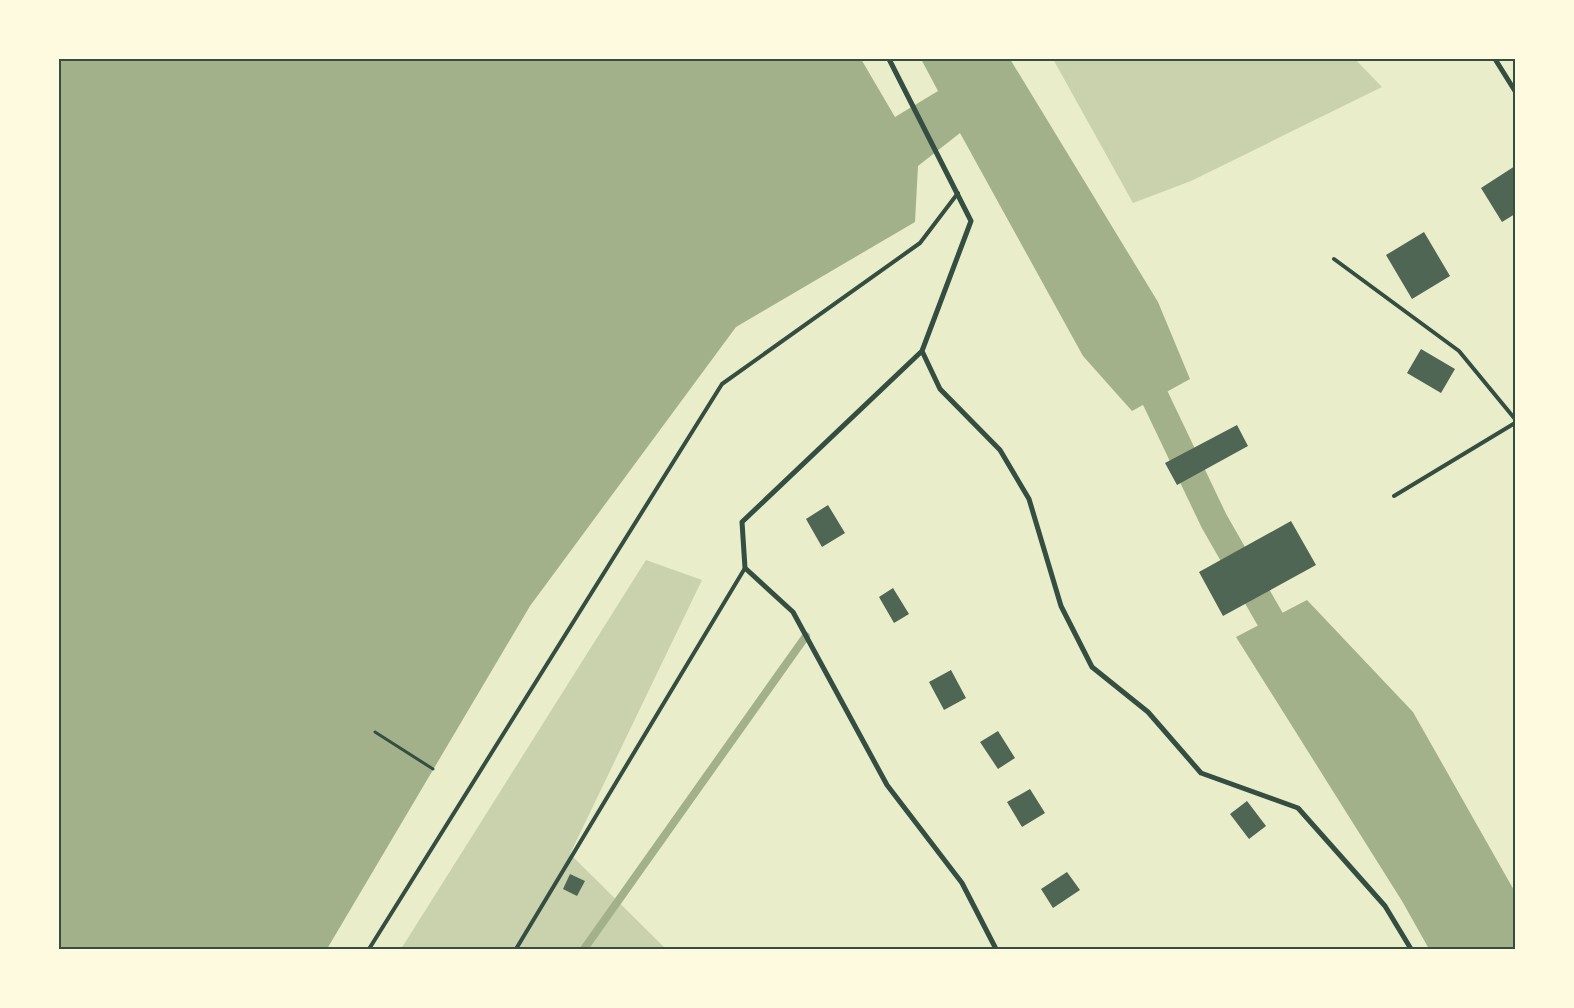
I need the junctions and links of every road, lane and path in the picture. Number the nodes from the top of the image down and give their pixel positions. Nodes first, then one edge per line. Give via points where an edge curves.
1 (889, 59) edge
2 (1495, 59) edge
3 (1515, 90) edge
4 (958, 193) junction
5 (1334, 259) dead end
6 (922, 351) junction
7 (1515, 421) edge
8 (1394, 496) dead end
9 (745, 568) junction
10 (375, 732) dead end
11 (433, 769) dead end
12 (369, 949) edge
13 (516, 949) edge
14 (996, 949) edge
15 (1411, 949) edge

1 - 4 street
2 - 3 street
4 - 6 street via 971,221
4 - 12 lane via 920,243 722,384
5 - 7 lane via 1459,351
6 - 9 street via 742,522
6 - 15 street via 940,389 1000,450 1029,499 1062,606 1092,667 1148,712 1201,772 1298,808 1385,906
7 - 8 lane
9 - 13 lane
9 - 14 street via 793,612 887,785 962,883
10 - 11 path

